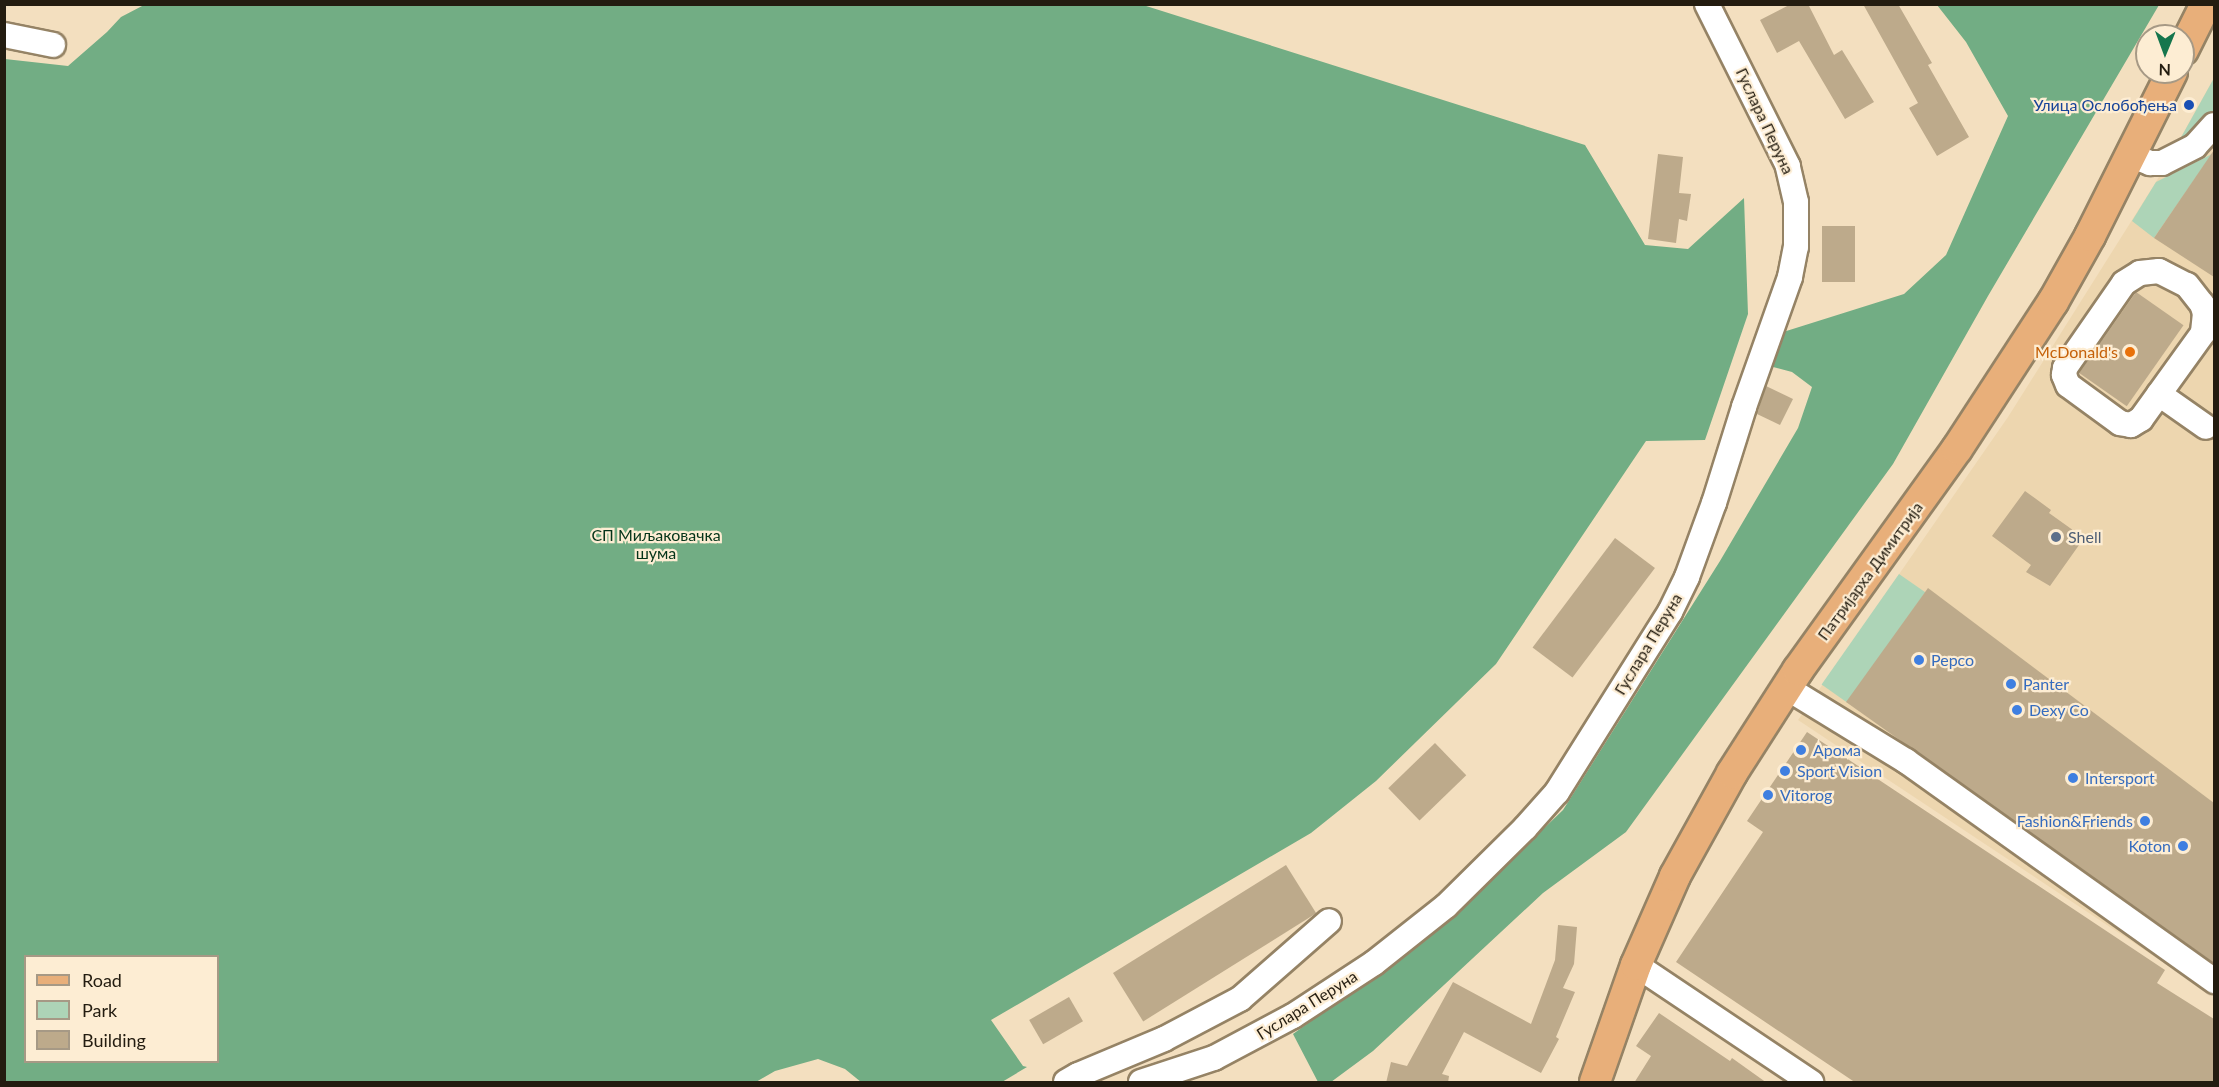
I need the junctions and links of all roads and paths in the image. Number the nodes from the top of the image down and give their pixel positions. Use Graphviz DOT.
graph roads {
  1 [pos="1707,4"];
  2 [pos="2206,4"];
  3 [pos="2195,26"];
  4 [pos="4,35"];
  5 [pos="52,45"];
  6 [pos="2166,84"];
  7 [pos="2214,125"];
  8 [pos="2130,155"];
  9 [pos="2209,337"];
  10 [pos="2159,394"];
  11 [pos="2206,427"];
  12 [pos="1787,688"];
  13 [pos="1329,921"];
  14 [pos="1636,965"];
  15 [pos="2214,981"];
  16 [pos="1066,1083"];
  17 [pos="1141,1083"];
  18 [pos="1595,1083"];
  19 [pos="1811,1083"];
  1 -- 17 [label="street, Гуслара Перуна"];
  2 -- 3 [label="main road"];
  4 -- 5 [label="street"];
  6 -- 8 [label="main road, Патријарха Димитрија"];
  7 -- 8 [label="street"];
  8 -- 12 [label="main road, Патријарха Димитрија"];
  9 -- 10 [label="street"];
  9 -- 10 [label="street"];
  10 -- 11 [label="street"];
  12 -- 14 [label="main road, Патријарха Димитрија"];
  12 -- 15 [label="street"];
  13 -- 16 [label="street"];
  14 -- 18 [label="main road, Патријарха Димитрија"];
  14 -- 19 [label="street"];
}
